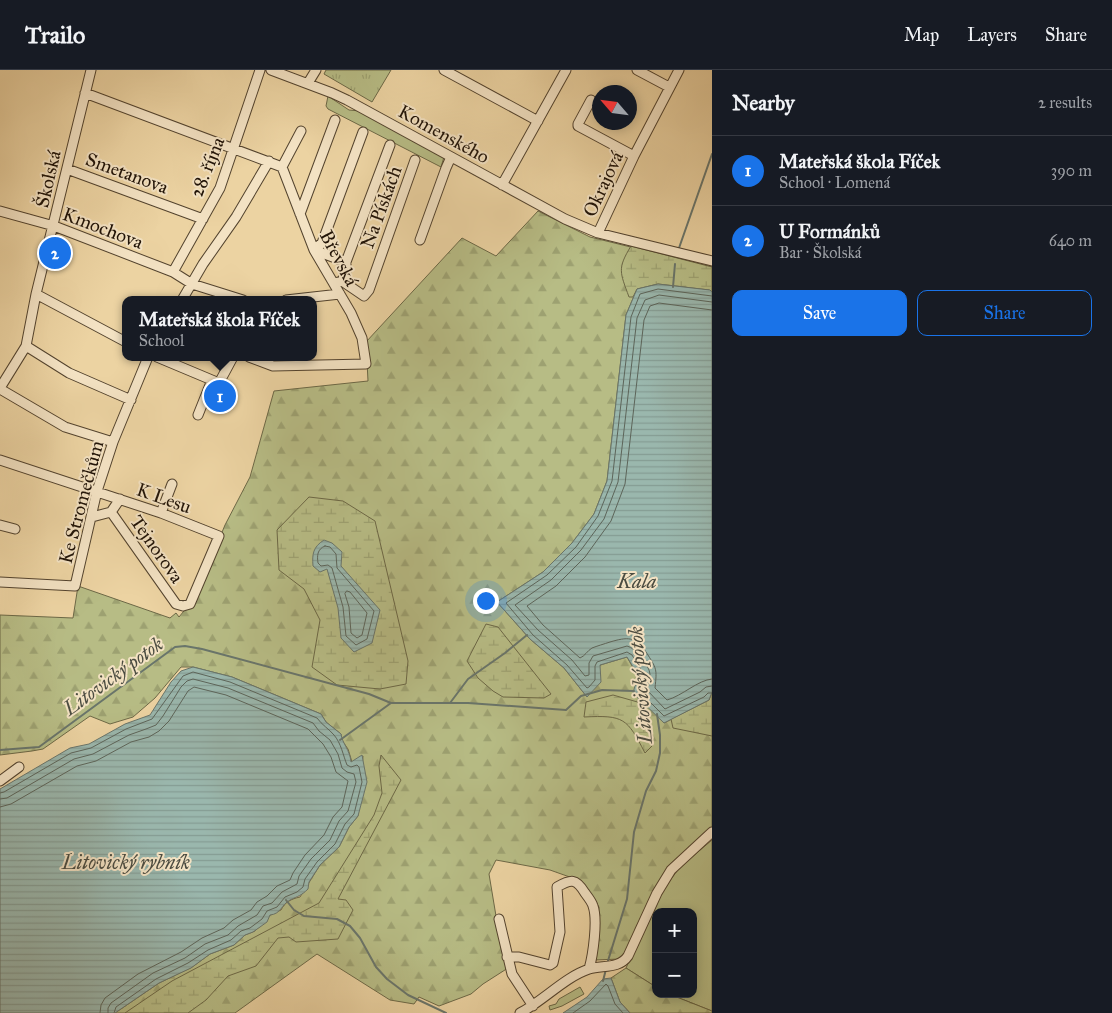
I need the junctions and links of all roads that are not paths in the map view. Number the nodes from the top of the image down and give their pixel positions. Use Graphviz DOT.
graph roads {
  1 [pos="91,70"];
  2 [pos="260,70"];
  3 [pos="271,70"];
  4 [pos="316,70"];
  5 [pos="444,70"];
  6 [pos="566,70"];
  7 [pos="637,70"];
  8 [pos="679,70"];
  9 [pos="308,84"];
  10 [pos="669,87"];
  11 [pos="85,93"];
  12 [pos="591,100"];
  13 [pos="335,120"];
  14 [pos="538,121"];
  15 [pos="301,131"];
  16 [pos="363,132"];
  17 [pos="390,145"];
  18 [pos="233,148"];
  19 [pos="634,156"];
  20 [pos="451,157"];
  21 [pos="415,160"];
  22 [pos="269,161"];
  23 [pos="282,167"];
  24 [pos="68,169"];
  25 [pos="502,185"];
  26 [pos="0,211"];
  27 [pos="300,214"];
  28 [pos="203,219"];
  29 [pos="54,226"];
  30 [pos="598,232"];
  31 [pos="420,240"];
  32 [pos="314,250"];
  33 [pos="712,261"];
  34 [pos="346,262"];
  35 [pos="174,272"];
  36 [pos="337,282"];
  37 [pos="192,284"];
  38 [pos="36,294"];
  39 [pos="340,294"];
  40 [pos="184,296"];
  41 [pos="230,296"];
  42 [pos="317,297"];
  43 [pos="122,340"];
  44 [pos="26,346"];
  45 [pos="146,361"];
  46 [pos="167,361"];
  47 [pos="231,361"];
  48 [pos="260,361"];
  49 [pos="212,380"];
  50 [pos="0,388"];
  51 [pos="130,400"];
  52 [pos="198,415"];
  53 [pos="113,442"];
  54 [pos="0,460"];
  55 [pos="172,484"];
  56 [pos="97,491"];
  57 [pos="120,499"];
  58 [pos="111,512"];
  59 [pos="161,513"];
  60 [pos="92,517"];
  61 [pos="0,525"];
  62 [pos="15,529"];
  63 [pos="219,536"];
  64 [pos="0,582"];
  65 [pos="19,767"];
  66 [pos="0,781"];
  67 [pos="709,835"];
  68 [pos="499,919"];
  69 [pos="507,956"];
  70 [pos="589,969"];
  71 [pos="533,1006"];
  72 [pos="520,1013"];
  1 -- 11 [label="street, Školská"];
  2 -- 18 [label="street, 28. října"];
  3 -- 9 [label="street, Komenského"];
  4 -- 9 [label="street"];
  5 -- 14 [label="street"];
  6 -- 14 [label="street"];
  7 -- 10 [label="street"];
  8 -- 10 [label="street, Okrajová"];
  9 -- 20 [label="street, Komenského"];
  10 -- 19 [label="street, Okrajová"];
  11 -- 18 [label="street"];
  11 -- 24 [label="street, Školská"];
  12 -- 19 [label="street"];
  13 -- 27 [label="street"];
  14 -- 25 [label="street"];
  15 -- 23 [label="street"];
  16 -- 32 [label="street"];
  17 -- 34 [label="street, Na Pískách"];
  18 -- 22 [label="street"];
  18 -- 28 [label="street, 28. října"];
  19 -- 30 [label="street, Okrajová"];
  20 -- 25 [label="street, Komenského"];
  20 -- 31 [label="street"];
  21 -- 36 [label="street, Na Pískách"];
  22 -- 23 [label="street"];
  22 -- 37 [label="street"];
  23 -- 27 [label="street, Břevská"];
  24 -- 28 [label="street, Smetanova"];
  24 -- 29 [label="street, Školská"];
  25 -- 30 [label="street, Komenského"];
  26 -- 29 [label="street, Kmochova"];
  27 -- 32 [label="street, Břevská"];
  28 -- 35 [label="street, 28. října"];
  29 -- 35 [label="street, Kmochova"];
  29 -- 38 [label="street, Školská"];
  30 -- 33 [label="street, Komenského"];
  32 -- 34 [label="street, Na Pískách"];
  32 -- 36 [label="street, Břevská"];
  34 -- 36 [label="street, Na Pískách"];
  35 -- 37 [label="street, Kmochova"];
  36 -- 39 [label="street, Břevská"];
  37 -- 40 [label="street"];
  37 -- 41 [label="street, Kmochova"];
  38 -- 43 [label="street"];
  38 -- 44 [label="street, Školská"];
  39 -- 42 [label="street"];
  39 -- 48 [label="street, Břevská"];
  44 -- 50 [label="street"];
  44 -- 51 [label="street"];
  45 -- 51 [label="street, Ke Stromečkům"];
  46 -- 49 [label="street"];
  47 -- 49 [label="street"];
  49 -- 52 [label="street"];
  50 -- 53 [label="street"];
  51 -- 53 [label="street, Ke Stromečkům"];
  53 -- 56 [label="street, Ke Stromečkům"];
  54 -- 56 [label="street, K Lesu"];
  55 -- 59 [label="street"];
  56 -- 57 [label="street, K Lesu"];
  56 -- 60 [label="street, Ke Stromečkům"];
  57 -- 58 [label="street, Tejnorova"];
  57 -- 59 [label="street, K Lesu"];
  58 -- 60 [label="street, Tejnorova"];
  58 -- 63 [label="street, Tejnorova"];
  59 -- 63 [label="street, K Lesu"];
  60 -- 64 [label="street, Ke Stromečkům"];
  61 -- 62 [label="street"];
  65 -- 66 [label="street"];
  67 -- 70 [label="street"];
  68 -- 69 [label="street"];
  69 -- 70 [label="street"];
  69 -- 71 [label="street"];
  70 -- 71 [label="street"];
  71 -- 72 [label="street"];
}
